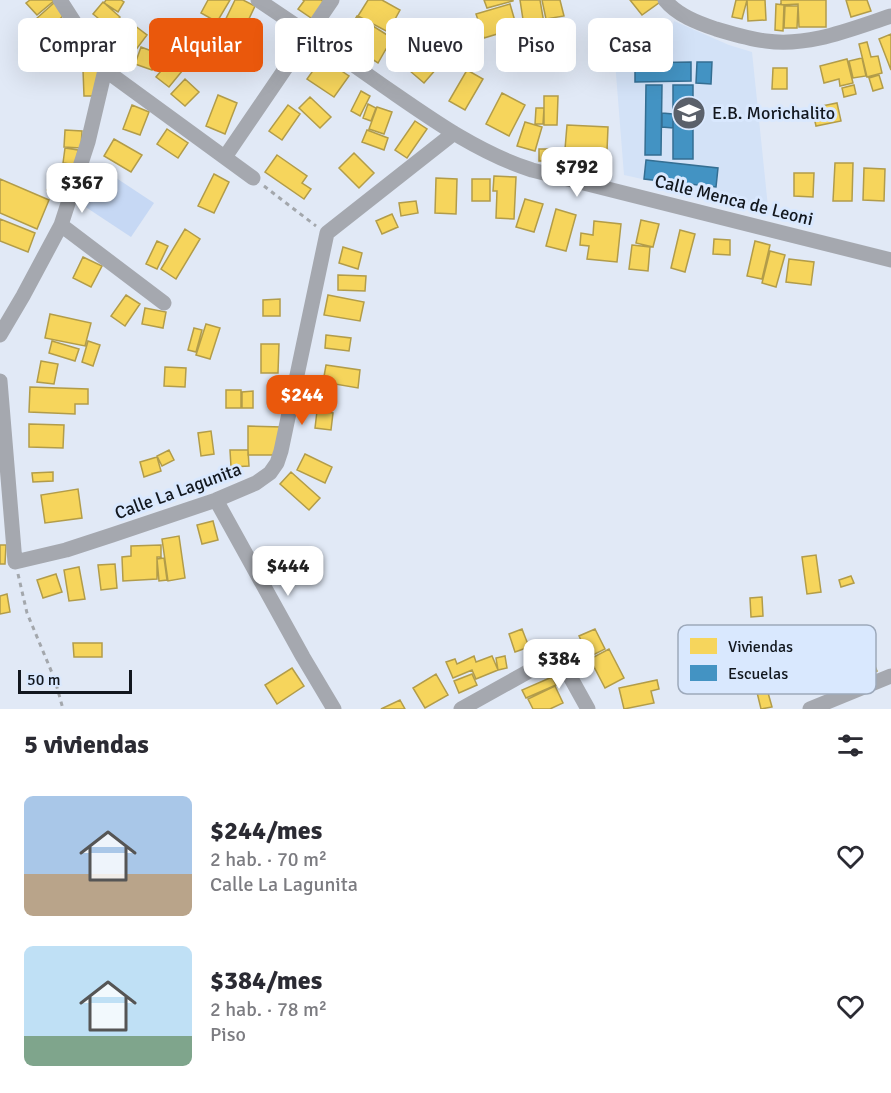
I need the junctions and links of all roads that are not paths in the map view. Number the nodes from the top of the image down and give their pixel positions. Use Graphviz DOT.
graph roads {
  1 [pos="60,0"];
  2 [pos="258,0"];
  3 [pos="332,0"];
  4 [pos="665,0"];
  5 [pos="891,16"];
  6 [pos="72,18"];
  7 [pos="285,18"];
  8 [pos="320,18"];
  9 [pos="105,72"];
  10 [pos="108,72"];
  11 [pos="283,72"];
  12 [pos="364,72"];
  13 [pos="454,134"];
  14 [pos="225,157"];
  15 [pos="253,178"];
  16 [pos="61,225"];
  17 [pos="891,260"];
  18 [pos="164,303"];
  19 [pos="0,335"];
  20 [pos="0,381"];
  21 [pos="4,471"];
  22 [pos="216,500"];
  23 [pos="891,676"];
  24 [pos="876,682"];
  25 [pos="847,694"];
  26 [pos="334,709"];
  27 [pos="461,709"];
  28 [pos="588,709"];
  29 [pos="810,709"];
  1 -- 6 [label="street"];
  2 -- 7 [label="street, Calle Menca de Leoni"];
  3 -- 8 [label="street"];
  4 -- 5 [label="street"];
  9 -- 16 [label="street"];
  10 -- 14 [label="street"];
  11 -- 14 [label="street"];
  12 -- 13 [label="street, Calle Menca de Leoni"];
  13 -- 17 [label="street, Calle Menca de Leoni"];
  13 -- 22 [label="street, Calle La Lagunita"];
  14 -- 15 [label="street"];
  16 -- 18 [label="street"];
  16 -- 19 [label="street"];
  20 -- 21 [label="street"];
  21 -- 22 [label="street, Calle La Lagunita"];
  22 -- 26 [label="street"];
  23 -- 24 [label="street"];
  25 -- 29 [label="street"];
  27 -- 28 [label="street"];
}
